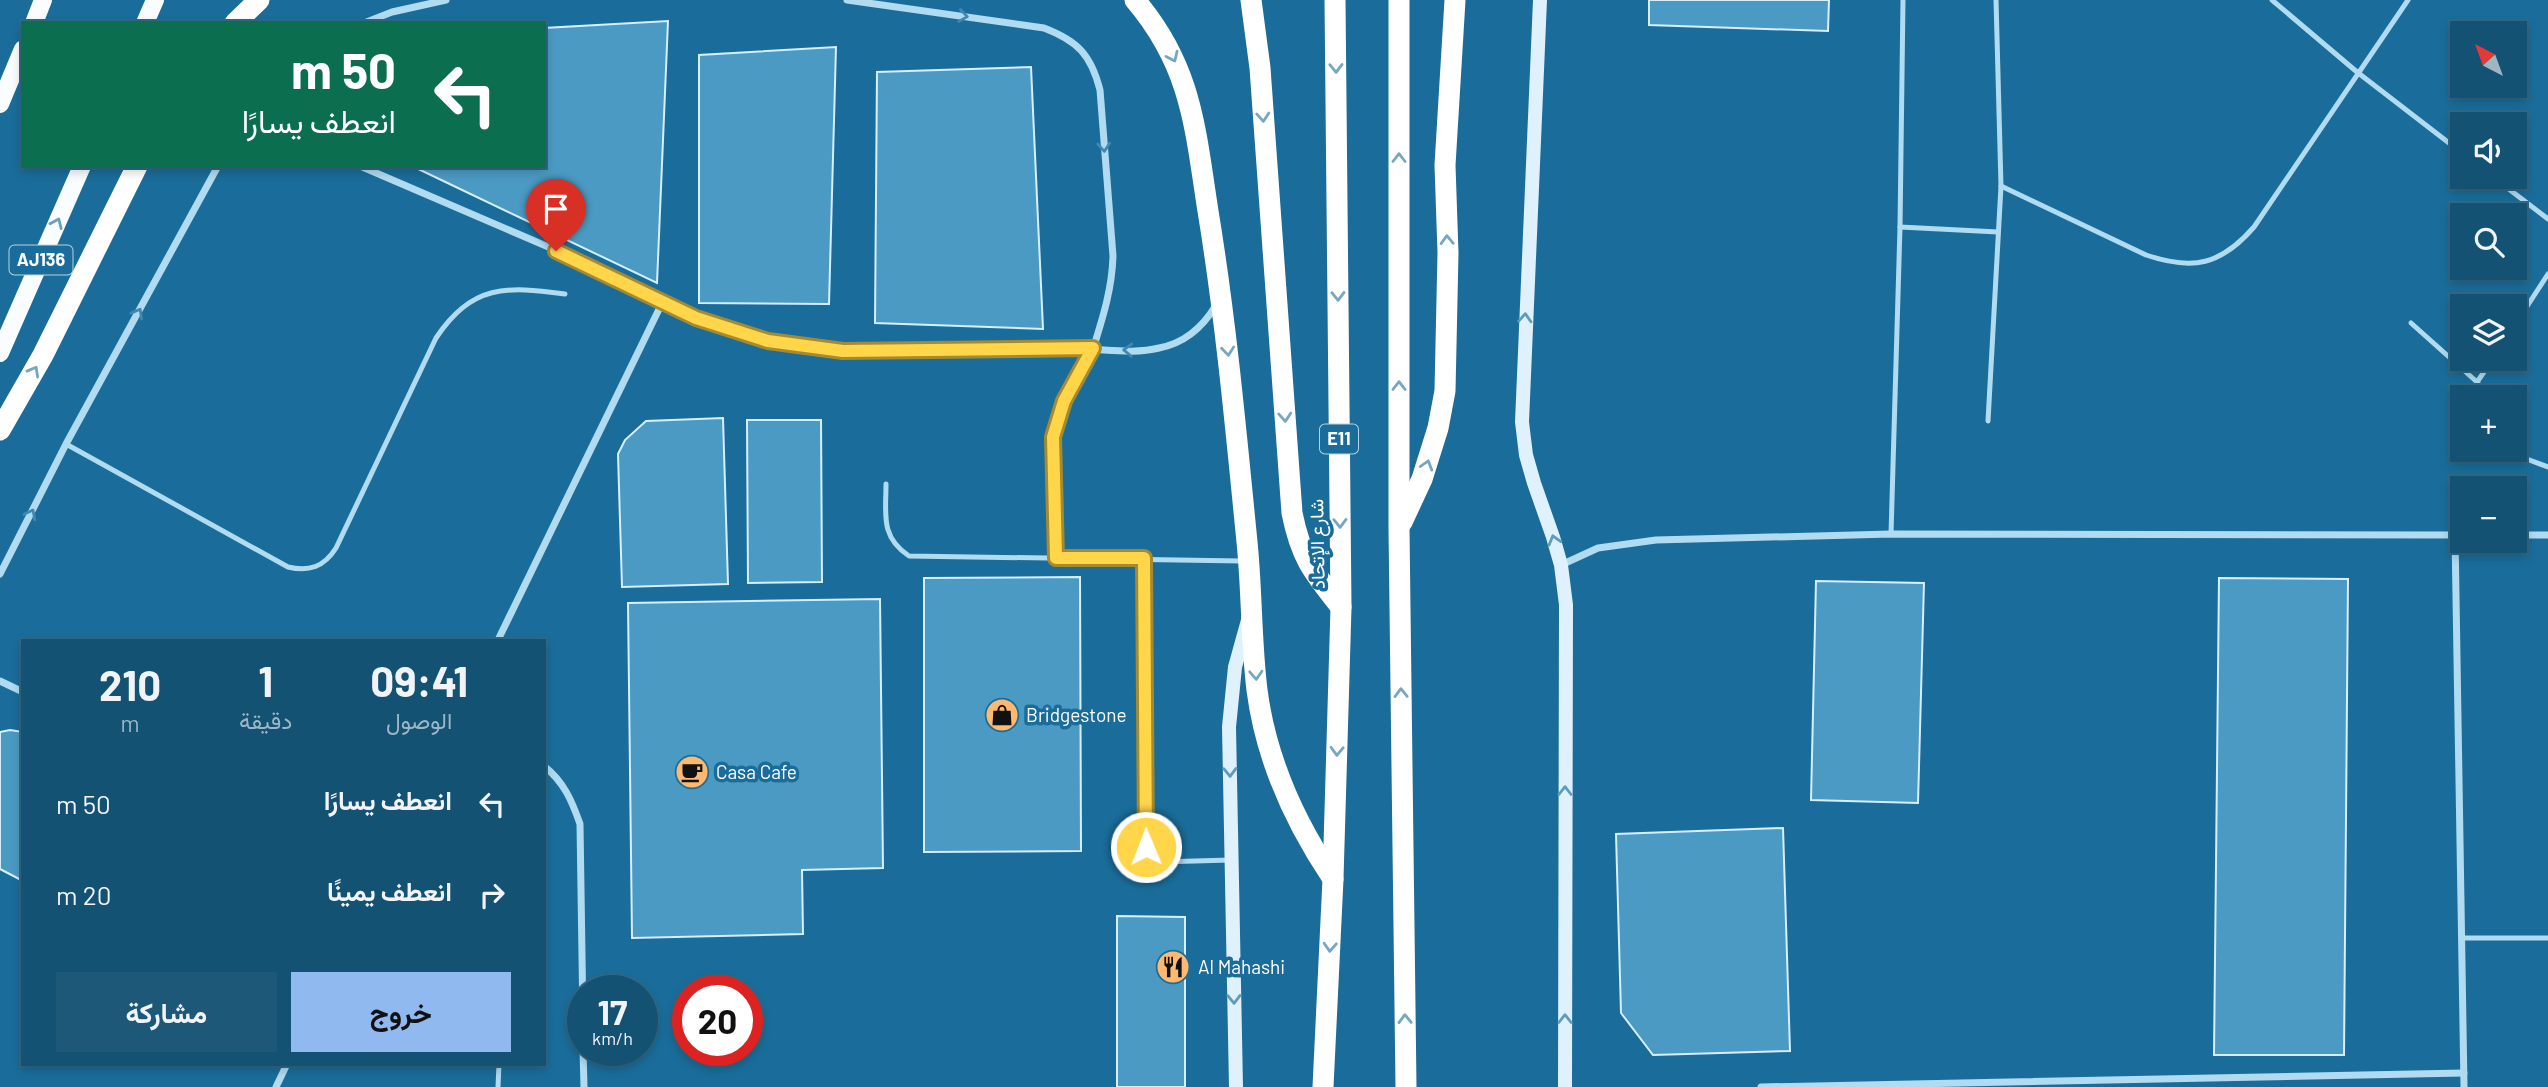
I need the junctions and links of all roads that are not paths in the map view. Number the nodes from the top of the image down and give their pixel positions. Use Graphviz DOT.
graph roads {
  1 [pos="44,0"];
  2 [pos="155,0"];
  3 [pos="259,0"];
  4 [pos="446,0"];
  5 [pos="847,0"];
  6 [pos="1135,0"];
  7 [pos="1251,0"];
  8 [pos="1335,0"];
  9 [pos="1399,0"];
  10 [pos="1455,0"];
  11 [pos="1540,0"];
  12 [pos="1903,0"];
  13 [pos="1996,0"];
  14 [pos="2273,0"];
  15 [pos="2408,0"];
  16 [pos="35,21"];
  17 [pos="146,21"];
  18 [pos="237,21"];
  19 [pos="369,21"];
  20 [pos="21,54"];
  21 [pos="2357,72"];
  22 [pos="0,104"];
  23 [pos="2450,144"];
  24 [pos="81,168"];
  25 [pos="136,168"];
  26 [pos="217,168"];
  27 [pos="365,168"];
  28 [pos="2001,186"];
  29 [pos="2509,189"];
  30 [pos="2548,219"];
  31 [pos="1900,227"];
  32 [pos="1998,232"];
  33 [pos="2548,274"];
  34 [pos="565,294"];
  35 [pos="1222,295"];
  36 [pos="663,302"];
  37 [pos="2527,306"];
  38 [pos="2412,323"];
  39 [pos="1093,348"];
  40 [pos="0,353"];
  41 [pos="2485,371"];
  42 [pos="2477,382"];
  43 [pos="2479,385"];
  44 [pos="1989,421"];
  45 [pos="0,430"];
  46 [pos="66,444"];
  47 [pos="2527,458"];
  48 [pos="2548,467"];
  49 [pos="886,484"];
  50 [pos="1399,527"];
  51 [pos="1891,534"];
  52 [pos="2450,535"];
  53 [pos="2527,535"];
  54 [pos="2548,535"];
  55 [pos="2458,553"];
  56 [pos="1056,558"];
  57 [pos="1144,558"];
  58 [pos="1249,561"];
  59 [pos="1561,565"];
  60 [pos="0,574"];
  61 [pos="1341,607"];
  62 [pos="1252,609"];
  63 [pos="498,639"];
  64 [pos="0,681"];
  65 [pos="21,691"];
  66 [pos="546,768"];
  67 [pos="1232,860"];
  68 [pos="1334,879"];
  69 [pos="2462,938"];
  70 [pos="2548,938"];
  71 [pos="582,975"];
  72 [pos="286,1066"];
  73 [pos="499,1066"];
  74 [pos="583,1066"];
  75 [pos="2464,1073"];
  76 [pos="276,1087"];
  77 [pos="498,1087"];
  78 [pos="584,1087"];
  79 [pos="1236,1087"];
  80 [pos="1323,1087"];
  81 [pos="1406,1087"];
  82 [pos="1564,1087"];
  83 [pos="1761,1087"];
  84 [pos="2464,1087"];
  1 -- 16 [label="main road"];
  2 -- 17 [label="main road"];
  3 -- 18 [label="highway"];
  4 -- 19 [label="street"];
  5 -- 39 [label="street, one-way"];
  6 -- 35 [label="highway, one-way"];
  7 -- 61 [label="highway, one-way"];
  8 -- 61 [label="highway, شارع الإتحاد / E11, one-way"];
  50 -- 9 [label="highway, one-way"];
  50 -- 10 [label="highway, one-way"];
  59 -- 11 [label="main road, one-way"];
  12 -- 31 [label="lane"];
  13 -- 28 [label="lane"];
  14 -- 21 [label="lane"];
  15 -- 21 [label="lane"];
  20 -- 22 [label="main road"];
  21 -- 23 [label="lane"];
  21 -- 28 [label="lane"];
  40 -- 24 [label="main road, AJ136, one-way"];
  45 -- 25 [label="highway, one-way"];
  46 -- 26 [label="street, one-way"];
  27 -- 36 [label="street"];
  28 -- 32 [label="lane"];
  29 -- 30 [label="lane"];
  31 -- 32 [label="lane"];
  31 -- 51 [label="lane"];
  32 -- 44 [label="lane"];
  33 -- 37 [label="lane"];
  34 -- 46 [label="lane"];
  35 -- 39 [label="street, one-way"];
  35 -- 58 [label="highway, one-way"];
  36 -- 39 [label="street"];
  36 -- 63 [label="street"];
  38 -- 42 [label="lane"];
  39 -- 56 [label="lane"];
  41 -- 42 [label="lane"];
  42 -- 43 [label="lane"];
  60 -- 46 [label="street, one-way"];
  47 -- 48 [label="lane"];
  49 -- 56 [label="lane"];
  81 -- 50 [label="highway, one-way"];
  51 -- 52 [label="street"];
  51 -- 59 [label="street"];
  53 -- 54 [label="street"];
  55 -- 69 [label="street"];
  56 -- 57 [label="lane"];
  57 -- 58 [label="lane"];
  57 -- 67 [label="lane"];
  58 -- 62 [label="highway"];
  82 -- 59 [label="main road, one-way"];
  61 -- 68 [label="highway, شارع الإتحاد / E11, one-way"];
  62 -- 67 [label="main road, one-way"];
  62 -- 68 [label="highway, one-way"];
  64 -- 65 [label="street"];
  66 -- 71 [label="street"];
  67 -- 79 [label="main road, one-way"];
  68 -- 80 [label="highway, شارع الإتحاد / E11, one-way"];
  69 -- 70 [label="lane"];
  69 -- 75 [label="street"];
  72 -- 76 [label="street"];
  73 -- 77 [label="lane"];
  74 -- 78 [label="street"];
  75 -- 83 [label="street"];
  75 -- 84 [label="street"];
}
